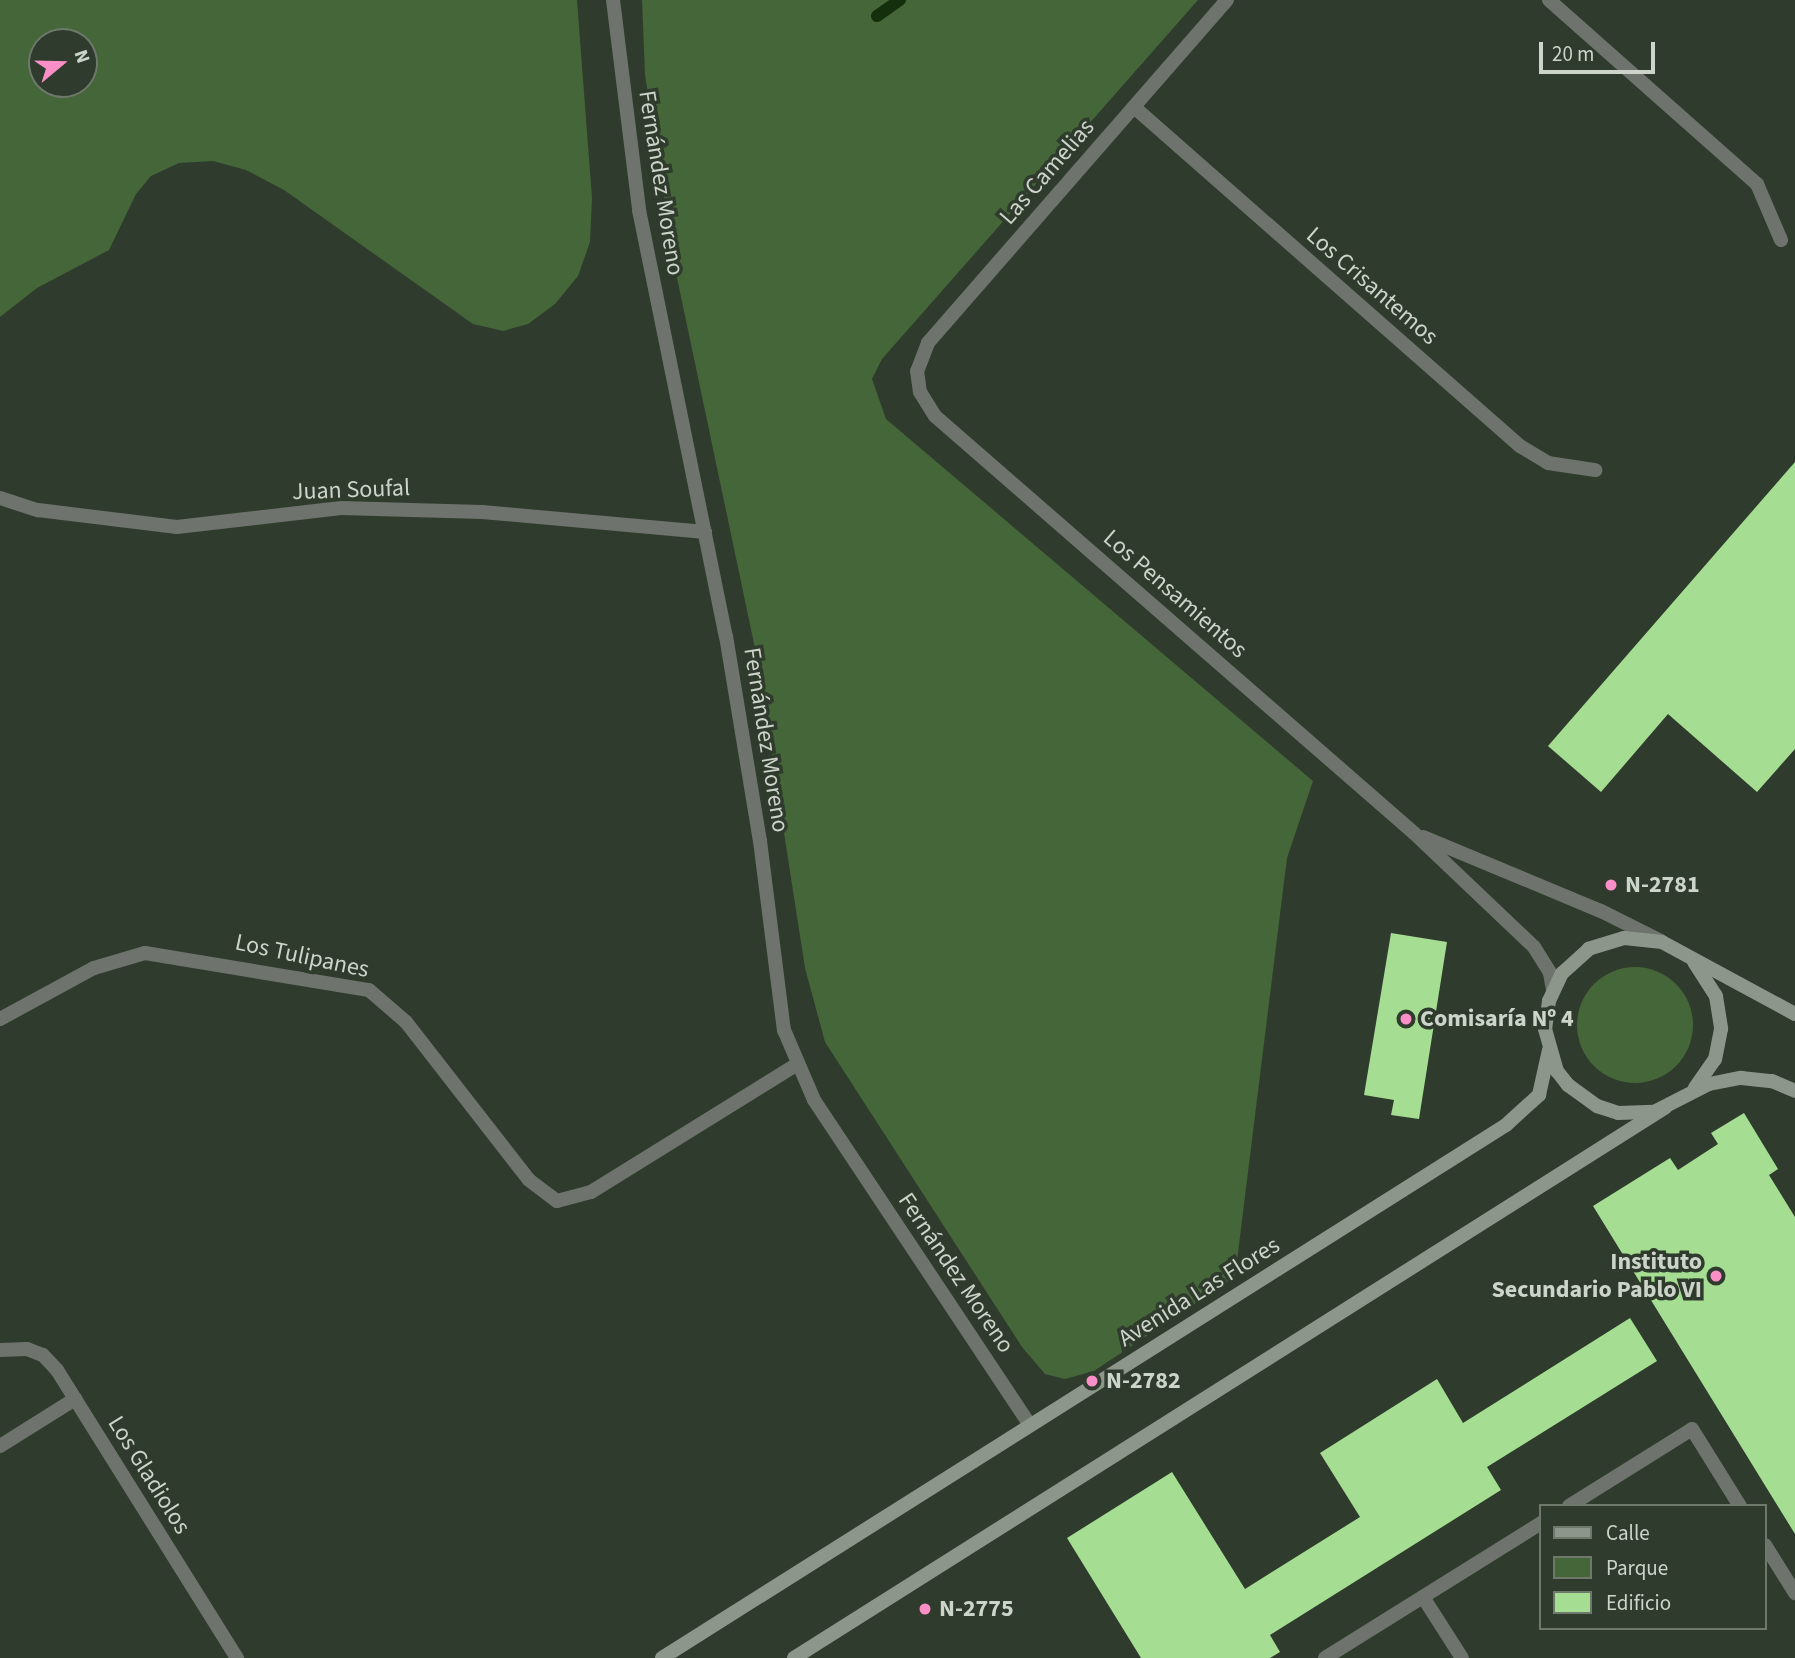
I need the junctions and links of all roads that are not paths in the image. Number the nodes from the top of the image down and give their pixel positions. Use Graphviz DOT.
graph roads {
  1 [pos="613,0"];
  2 [pos="1227,0"];
  3 [pos="1549,0"];
  4 [pos="1134,107"];
  5 [pos="1781,240"];
  6 [pos="917,382"];
  7 [pos="1595,470"];
  8 [pos="0,498"];
  9 [pos="705,532"];
  10 [pos="1414,833"];
  11 [pos="1662,942"];
  12 [pos="1685,954"];
  13 [pos="1553,990"];
  14 [pos="1795,1014"];
  15 [pos="0,1019"];
  16 [pos="1549,1050"];
  17 [pos="796,1065"];
  18 [pos="1795,1091"];
  19 [pos="1690,1094"];
  20 [pos="1666,1107"];
  21 [pos="0,1350"];
  22 [pos="75,1399"];
  23 [pos="1030,1426"];
  24 [pos="0,1446"];
  25 [pos="1572,1504"];
  26 [pos="1739,1504"];
  27 [pos="1540,1524"];
  28 [pos="1767,1548"];
  29 [pos="1795,1593"];
  30 [pos="1423,1597"];
  31 [pos="237,1658"];
  32 [pos="662,1658"];
  33 [pos="794,1658"];
  34 [pos="1325,1658"];
  35 [pos="1462,1658"];
  1 -- 9 [label="street, Fernández Moreno"];
  2 -- 4 [label="street, Las Camelias"];
  3 -- 5 [label="street"];
  4 -- 6 [label="street, Las Camelias"];
  4 -- 7 [label="street, Los Crisantemos"];
  6 -- 10 [label="street, Los Pensamientos"];
  8 -- 9 [label="street, Juan Soufal"];
  9 -- 17 [label="street, Fernández Moreno"];
  10 -- 11 [label="street, Los Pensamientos"];
  10 -- 13 [label="street, Los Pensamientos"];
  11 -- 12 [label="main road, Los Pensamientos"];
  11 -- 13 [label="main road, Los Pensamientos"];
  12 -- 14 [label="main road, Los Pensamientos"];
  12 -- 19 [label="main road, Los Pensamientos"];
  13 -- 16 [label="main road, Los Pensamientos"];
  15 -- 17 [label="street, Los Tulipanes"];
  16 -- 20 [label="main road, Los Pensamientos"];
  16 -- 23 [label="main road, Avenida Las Flores"];
  17 -- 23 [label="street, Fernández Moreno"];
  18 -- 19 [label="main road, Los Pensamientos"];
  19 -- 20 [label="main road, Los Pensamientos"];
  20 -- 33 [label="main road"];
  21 -- 22 [label="street, Los Gladiolos"];
  22 -- 24 [label="street"];
  22 -- 31 [label="street, Los Gladiolos"];
  23 -- 32 [label="main road, Avenida Las Flores"];
  25 -- 26 [label="street"];
  27 -- 30 [label="street"];
  28 -- 29 [label="street"];
  30 -- 34 [label="street"];
  30 -- 35 [label="street"];
}
